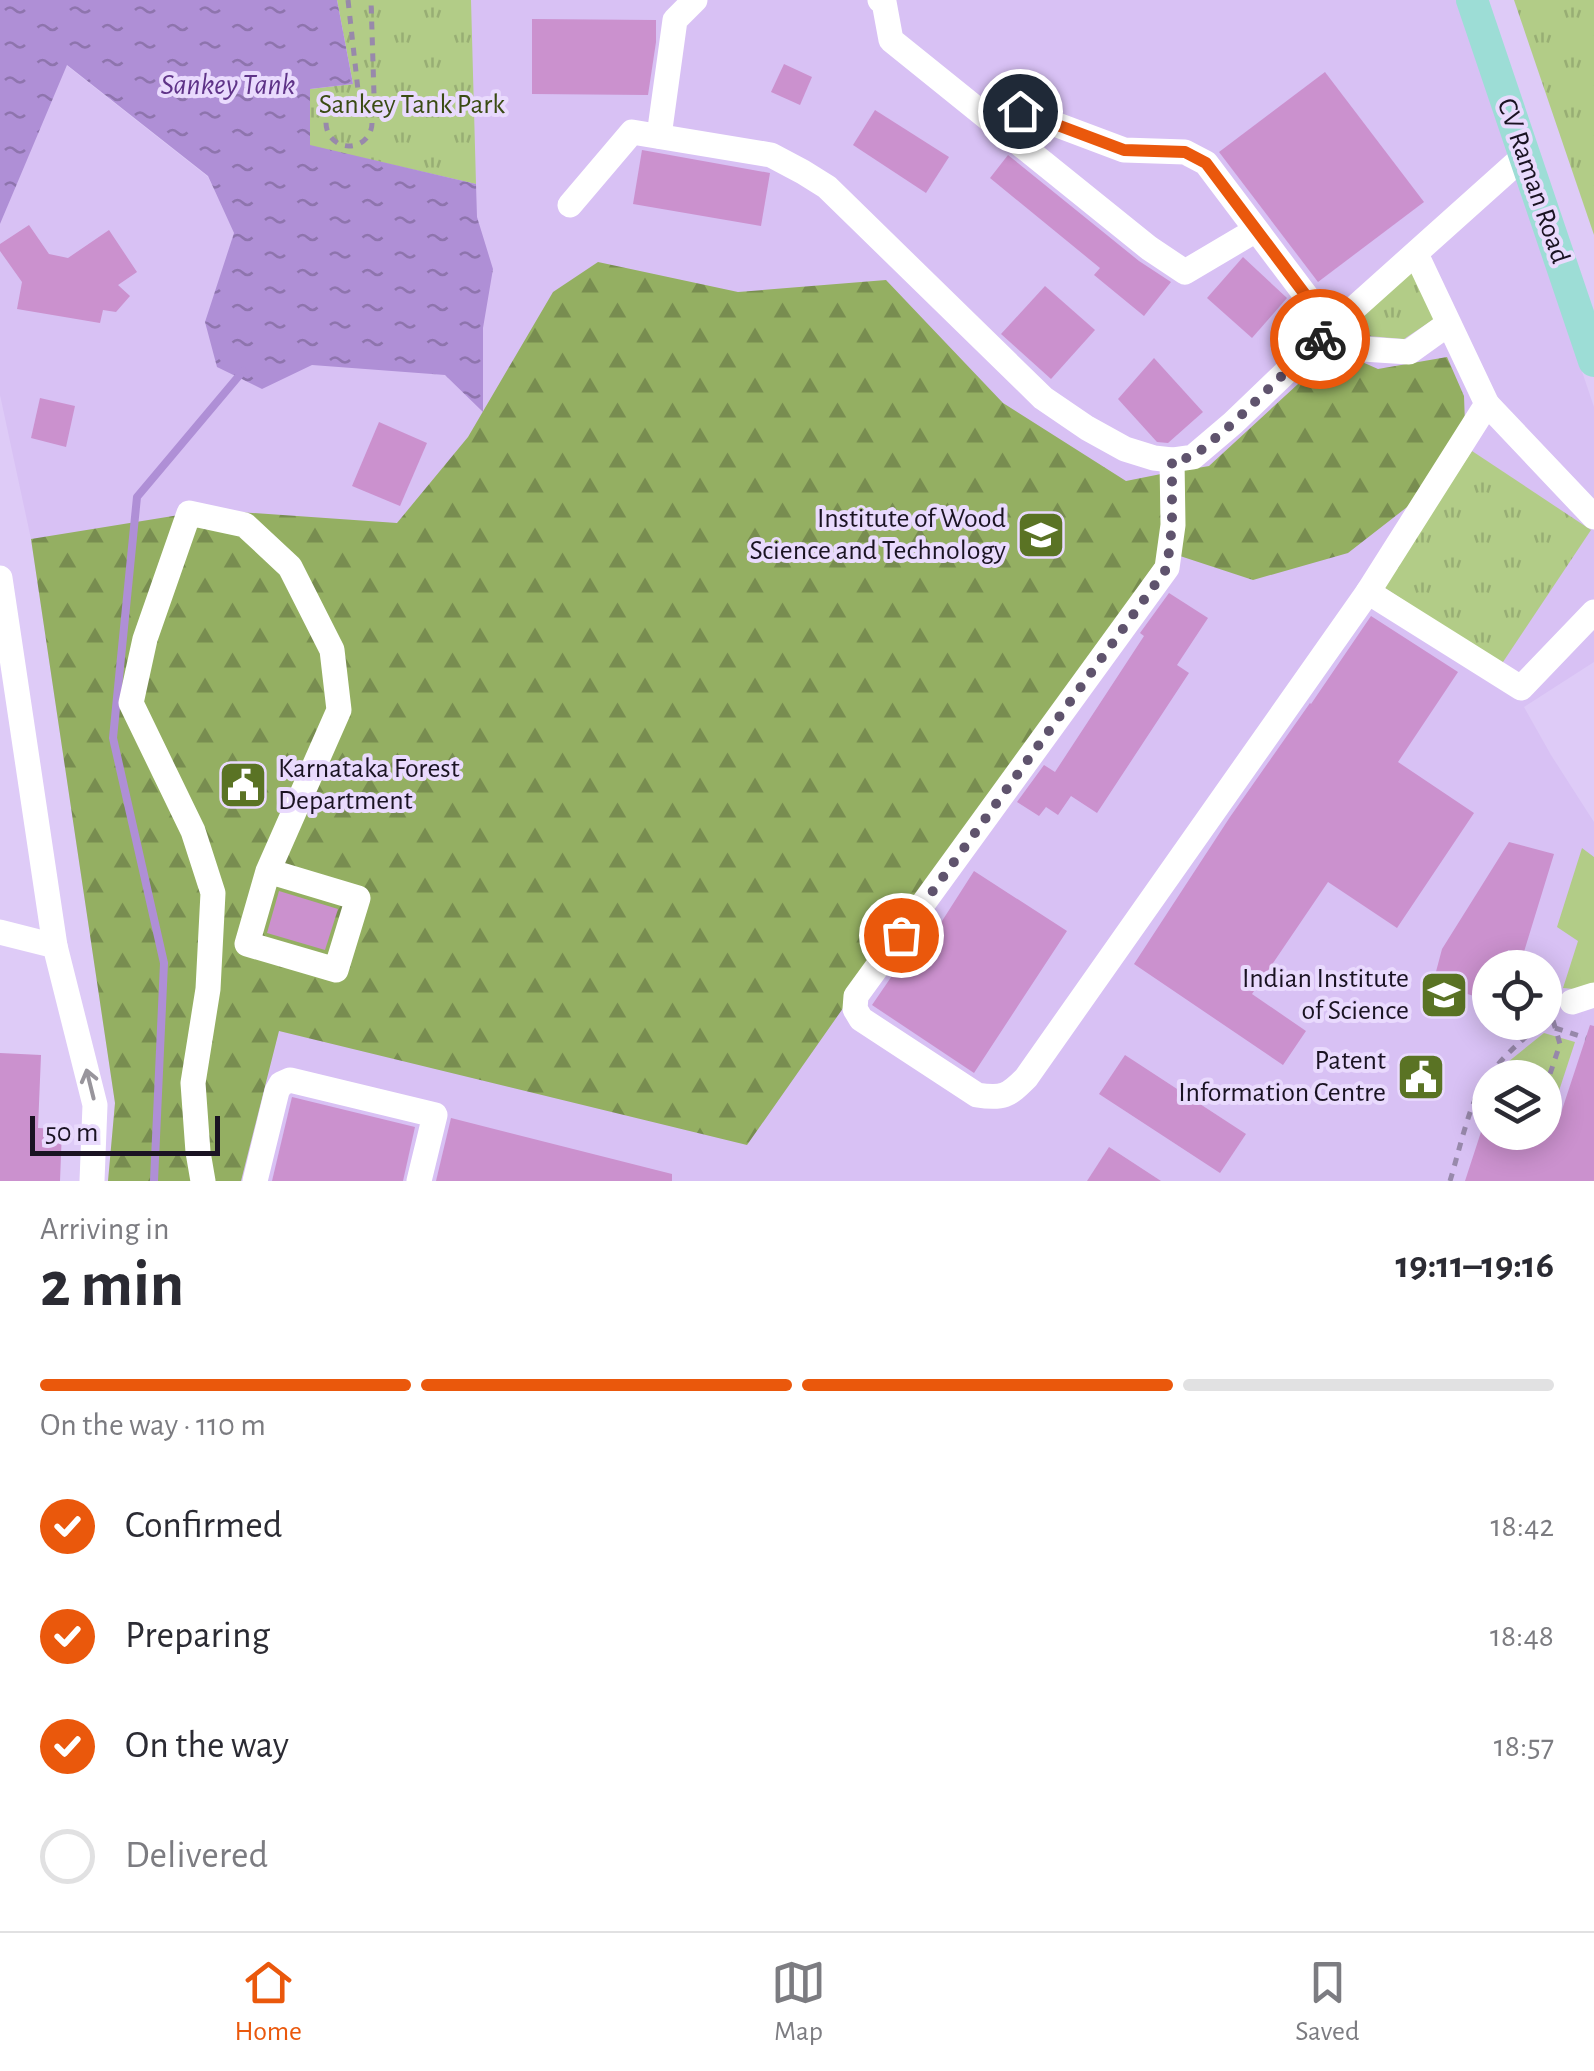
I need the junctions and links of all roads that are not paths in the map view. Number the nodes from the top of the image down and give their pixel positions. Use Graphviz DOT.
graph roads {
  1 [pos="694,0"];
  2 [pos="880,0"];
  3 [pos="1472,0"];
  4 [pos="1491,0"];
  5 [pos="1020,111"];
  6 [pos="659,136"];
  7 [pos="1524,156"];
  8 [pos="570,205"];
  9 [pos="1256,230"];
  10 [pos="1416,254"];
  11 [pos="1594,308"];
  12 [pos="1448,324"];
  13 [pos="1336,325"];
  14 [pos="1594,361"];
  15 [pos="1486,404"];
  16 [pos="1172,460"];
  17 [pos="1594,517"];
  18 [pos="0,578"];
  19 [pos="1368,592"];
  20 [pos="1594,612"];
  21 [pos="268,872"];
  22 [pos="0,932"];
  23 [pos="55,946"];
  24 [pos="92,1181"];
  25 [pos="204,1181"];
  26 [pos="255,1181"];
  27 [pos="419,1181"];
  1 -- 6 [label="street"];
  2 -- 9 [label="street"];
  3 -- 7 [label="main road, CV Raman Road"];
  4 -- 11 [label="main road, CV Raman Road"];
  5 -- 9 [label="street"];
  6 -- 8 [label="street"];
  6 -- 16 [label="street"];
  7 -- 10 [label="street"];
  7 -- 14 [label="main road, CV Raman Road"];
  9 -- 13 [label="street"];
  10 -- 12 [label="street"];
  10 -- 13 [label="street"];
  12 -- 13 [label="street"];
  12 -- 15 [label="street"];
  13 -- 16 [label="street"];
  15 -- 17 [label="street"];
  15 -- 19 [label="street"];
  16 -- 19 [label="street"];
  18 -- 23 [label="street"];
  19 -- 20 [label="street"];
  21 -- 21 [label="street"];
  21 -- 25 [label="street"];
  22 -- 23 [label="street"];
  24 -- 23 [label="street, one-way"];
  26 -- 27 [label="street"];
}
